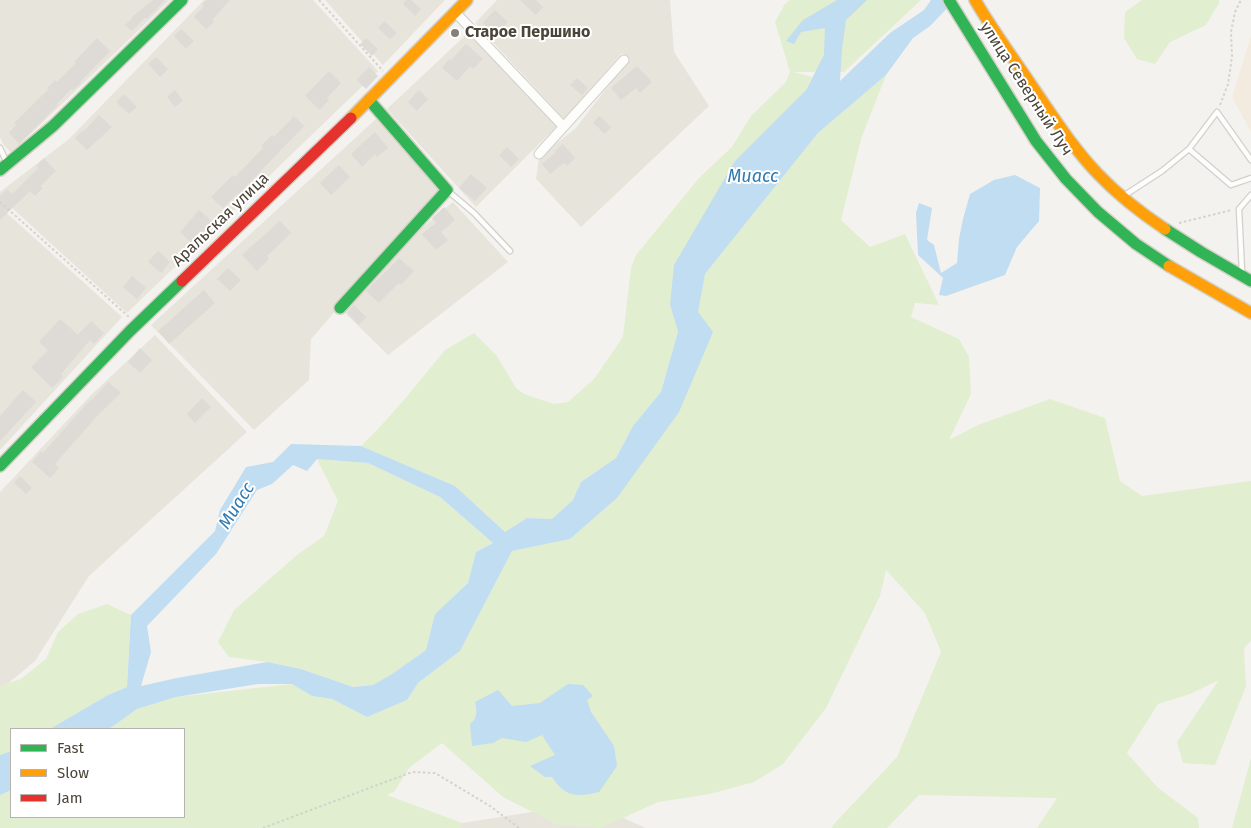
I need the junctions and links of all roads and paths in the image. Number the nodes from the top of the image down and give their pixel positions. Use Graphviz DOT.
graph roads {
  1 [pos="182,0"];
  2 [pos="319,0"];
  3 [pos="467,0"];
  4 [pos="949,0"];
  5 [pos="975,0"];
  6 [pos="1241,0"];
  7 [pos="455,12"];
  8 [pos="624,60"];
  9 [pos="389,79"];
  10 [pos="369,100"];
  11 [pos="1217,112"];
  12 [pos="563,126"];
  13 [pos="0,148"];
  14 [pos="1189,149"];
  15 [pos="539,154"];
  16 [pos="1251,160"];
  17 [pos="4,167"];
  18 [pos="1251,178"];
  19 [pos="447,190"];
  20 [pos="1251,195"];
  21 [pos="1122,197"];
  22 [pos="0,202"];
  23 [pos="1239,209"];
  24 [pos="1178,223"];
  25 [pos="510,251"];
  26 [pos="1247,278"];
  27 [pos="340,308"];
  28 [pos="1251,313"];
  29 [pos="137,324"];
  30 [pos="0,466"];
  31 [pos="263,828"];
  32 [pos="519,828"];
  1 -- 17 [label="street"];
  2 -- 9 [label="path"];
  3 -- 7 [label="street, Аральская улица"];
  4 -- 28 [label="street, улица Северный Луч"];
  5 -- 21 [label="street, улица Северный Луч"];
  6 -- 11 [label="path"];
  7 -- 9 [label="street, Аральская улица"];
  7 -- 12 [label="street"];
  8 -- 12 [label="street"];
  9 -- 10 [label="street, Аральская улица"];
  10 -- 19 [label="street"];
  10 -- 29 [label="street, Аральская улица"];
  11 -- 14 [label="lane"];
  11 -- 16 [label="lane"];
  12 -- 15 [label="street"];
  13 -- 17 [label="lane"];
  14 -- 18 [label="lane"];
  14 -- 21 [label="lane"];
  19 -- 25 [label="lane"];
  19 -- 27 [label="street"];
  20 -- 23 [label="lane"];
  21 -- 26 [label="street, улица Северный Луч"];
  22 -- 29 [label="path"];
  23 -- 24 [label="path"];
  23 -- 26 [label="lane"];
  29 -- 30 [label="street, Аральская улица"];
  31 -- 32 [label="path"];
}
